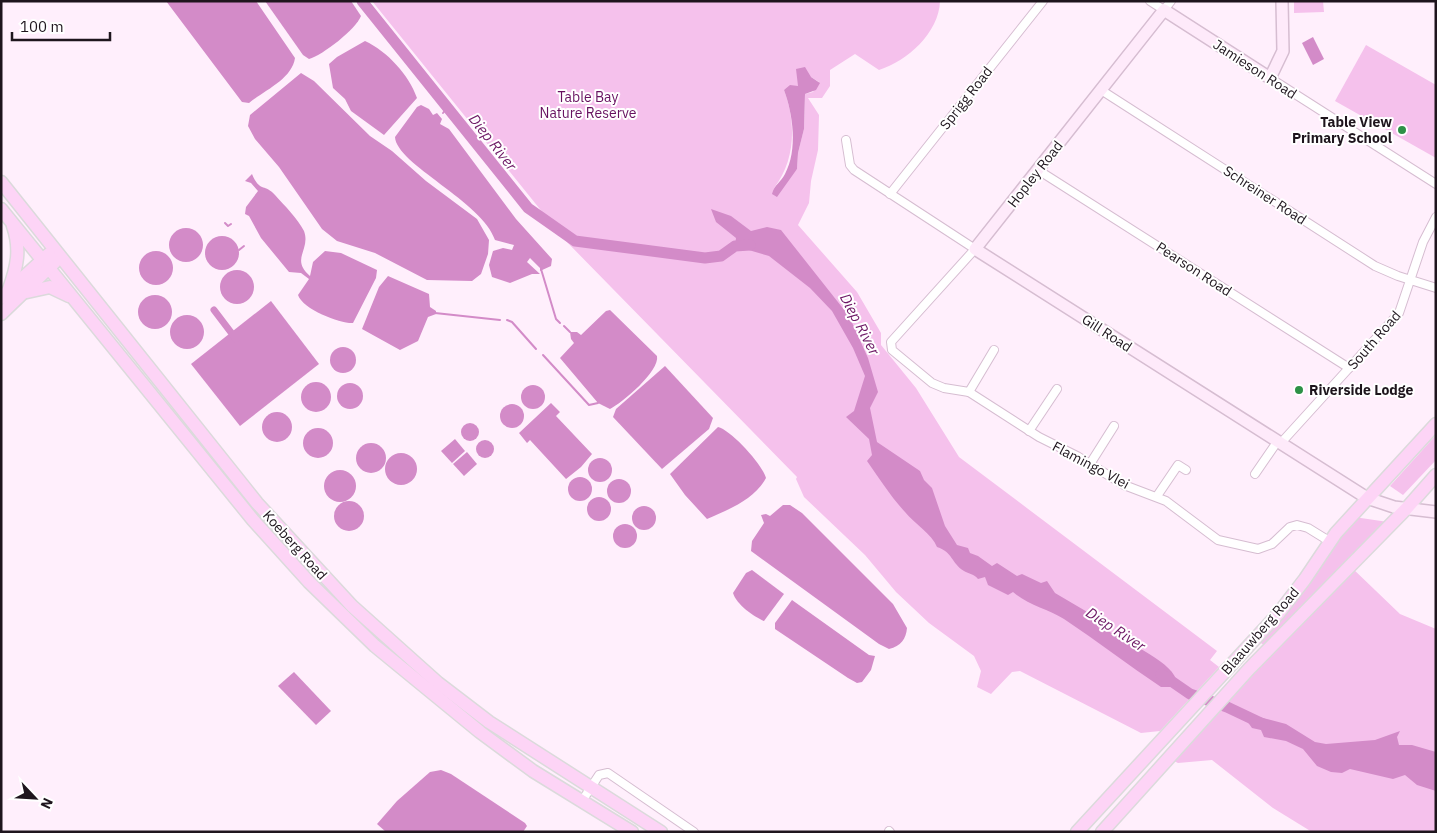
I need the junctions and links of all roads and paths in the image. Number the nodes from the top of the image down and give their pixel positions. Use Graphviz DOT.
graph roads {
  1 [pos="1042,1"];
  2 [pos="1150,1"];
  3 [pos="1282,1"];
  4 [pos="1167,6"];
  5 [pos="1270,78"];
  6 [pos="1101,90"];
  7 [pos="846,140"];
  8 [pos="1038,170"];
  9 [pos="1,182"];
  10 [pos="1436,184"];
  11 [pos="890,194"];
  12 [pos="1,209"];
  13 [pos="1436,217"];
  14 [pos="12,222"];
  15 [pos="975,250"];
  16 [pos="58,253"];
  17 [pos="47,263"];
  18 [pos="1412,281"];
  19 [pos="1436,288"];
  20 [pos="22,293"];
  21 [pos="4,295"];
  22 [pos="78,304"];
  23 [pos="1,314"];
  24 [pos="892,341"];
  25 [pos="994,350"];
  26 [pos="1350,368"];
  27 [pos="1057,389"];
  28 [pos="969,392"];
  29 [pos="1436,424"];
  30 [pos="1114,426"];
  31 [pos="1029,431"];
  32 [pos="1278,443"];
  33 [pos="1090,464"];
  34 [pos="1186,470"];
  35 [pos="1256,474"];
  36 [pos="1436,475"];
  37 [pos="1157,496"];
  38 [pos="1367,498"];
  39 [pos="1406,509"];
  40 [pos="1436,512"];
  41 [pos="1330,541"];
  42 [pos="591,786"];
  43 [pos="582,802"];
  44 [pos="632,832"];
  45 [pos="661,832"];
  46 [pos="694,832"];
  47 [pos="1077,832"];
  48 [pos="1102,832"];
  1 -- 11 [label="street, Sprigg Road"];
  2 -- 4 [label="street, Jamieson Road"];
  3 -- 5 [label="street"];
  4 -- 5 [label="street, Jamieson Road"];
  4 -- 6 [label="street, Hopley Road"];
  5 -- 10 [label="street, Jamieson Road"];
  6 -- 8 [label="street, Hopley Road"];
  6 -- 18 [label="street, Schreiner Road"];
  7 -- 11 [label="street, Gill Road"];
  8 -- 15 [label="street, Hopley Road"];
  8 -- 26 [label="street, Pearson Road"];
  9 -- 16 [label="main road, Koeberg Road"];
  11 -- 15 [label="street, Gill Road"];
  12 -- 14 [label="main road, Koeberg Road"];
  13 -- 18 [label="street, South Road"];
  14 -- 17 [label="main road, Koeberg Road"];
  14 -- 21 [label="main road"];
  15 -- 24 [label="street, Hopley Road"];
  15 -- 32 [label="street, Gill Road"];
  16 -- 17 [label="main road"];
  16 -- 42 [label="main road, Koeberg Road"];
  17 -- 20 [label="main road"];
  17 -- 21 [label="main road"];
  17 -- 22 [label="main road, Koeberg Road"];
  18 -- 19 [label="street, Schreiner Road"];
  18 -- 26 [label="street, South Road"];
  20 -- 22 [label="main road"];
  20 -- 23 [label="main road"];
  22 -- 43 [label="main road, Koeberg Road"];
  24 -- 28 [label="street, Flamingo Vlei"];
  25 -- 28 [label="street"];
  26 -- 32 [label="street, South Road"];
  27 -- 31 [label="street"];
  28 -- 31 [label="street, Flamingo Vlei"];
  29 -- 38 [label="main road, Blaauwberg Road"];
  30 -- 33 [label="street"];
  31 -- 33 [label="street, Flamingo Vlei"];
  32 -- 35 [label="street, South Road"];
  32 -- 38 [label="street, Gill Road"];
  33 -- 37 [label="street, Flamingo Vlei"];
  34 -- 37 [label="street"];
  36 -- 39 [label="main road, Blaauwberg Road"];
  37 -- 41 [label="street, Flamingo Vlei"];
  38 -- 39 [label="street, Gill Road"];
  38 -- 41 [label="main road, Blaauwberg Road"];
  39 -- 40 [label="street, Gill Road"];
  39 -- 48 [label="main road, Blaauwberg Road"];
  41 -- 47 [label="main road, Blaauwberg Road"];
  42 -- 43 [label="street"];
  42 -- 45 [label="main road, Koeberg Road"];
  42 -- 46 [label="street"];
  43 -- 44 [label="main road, Koeberg Road"];
}
